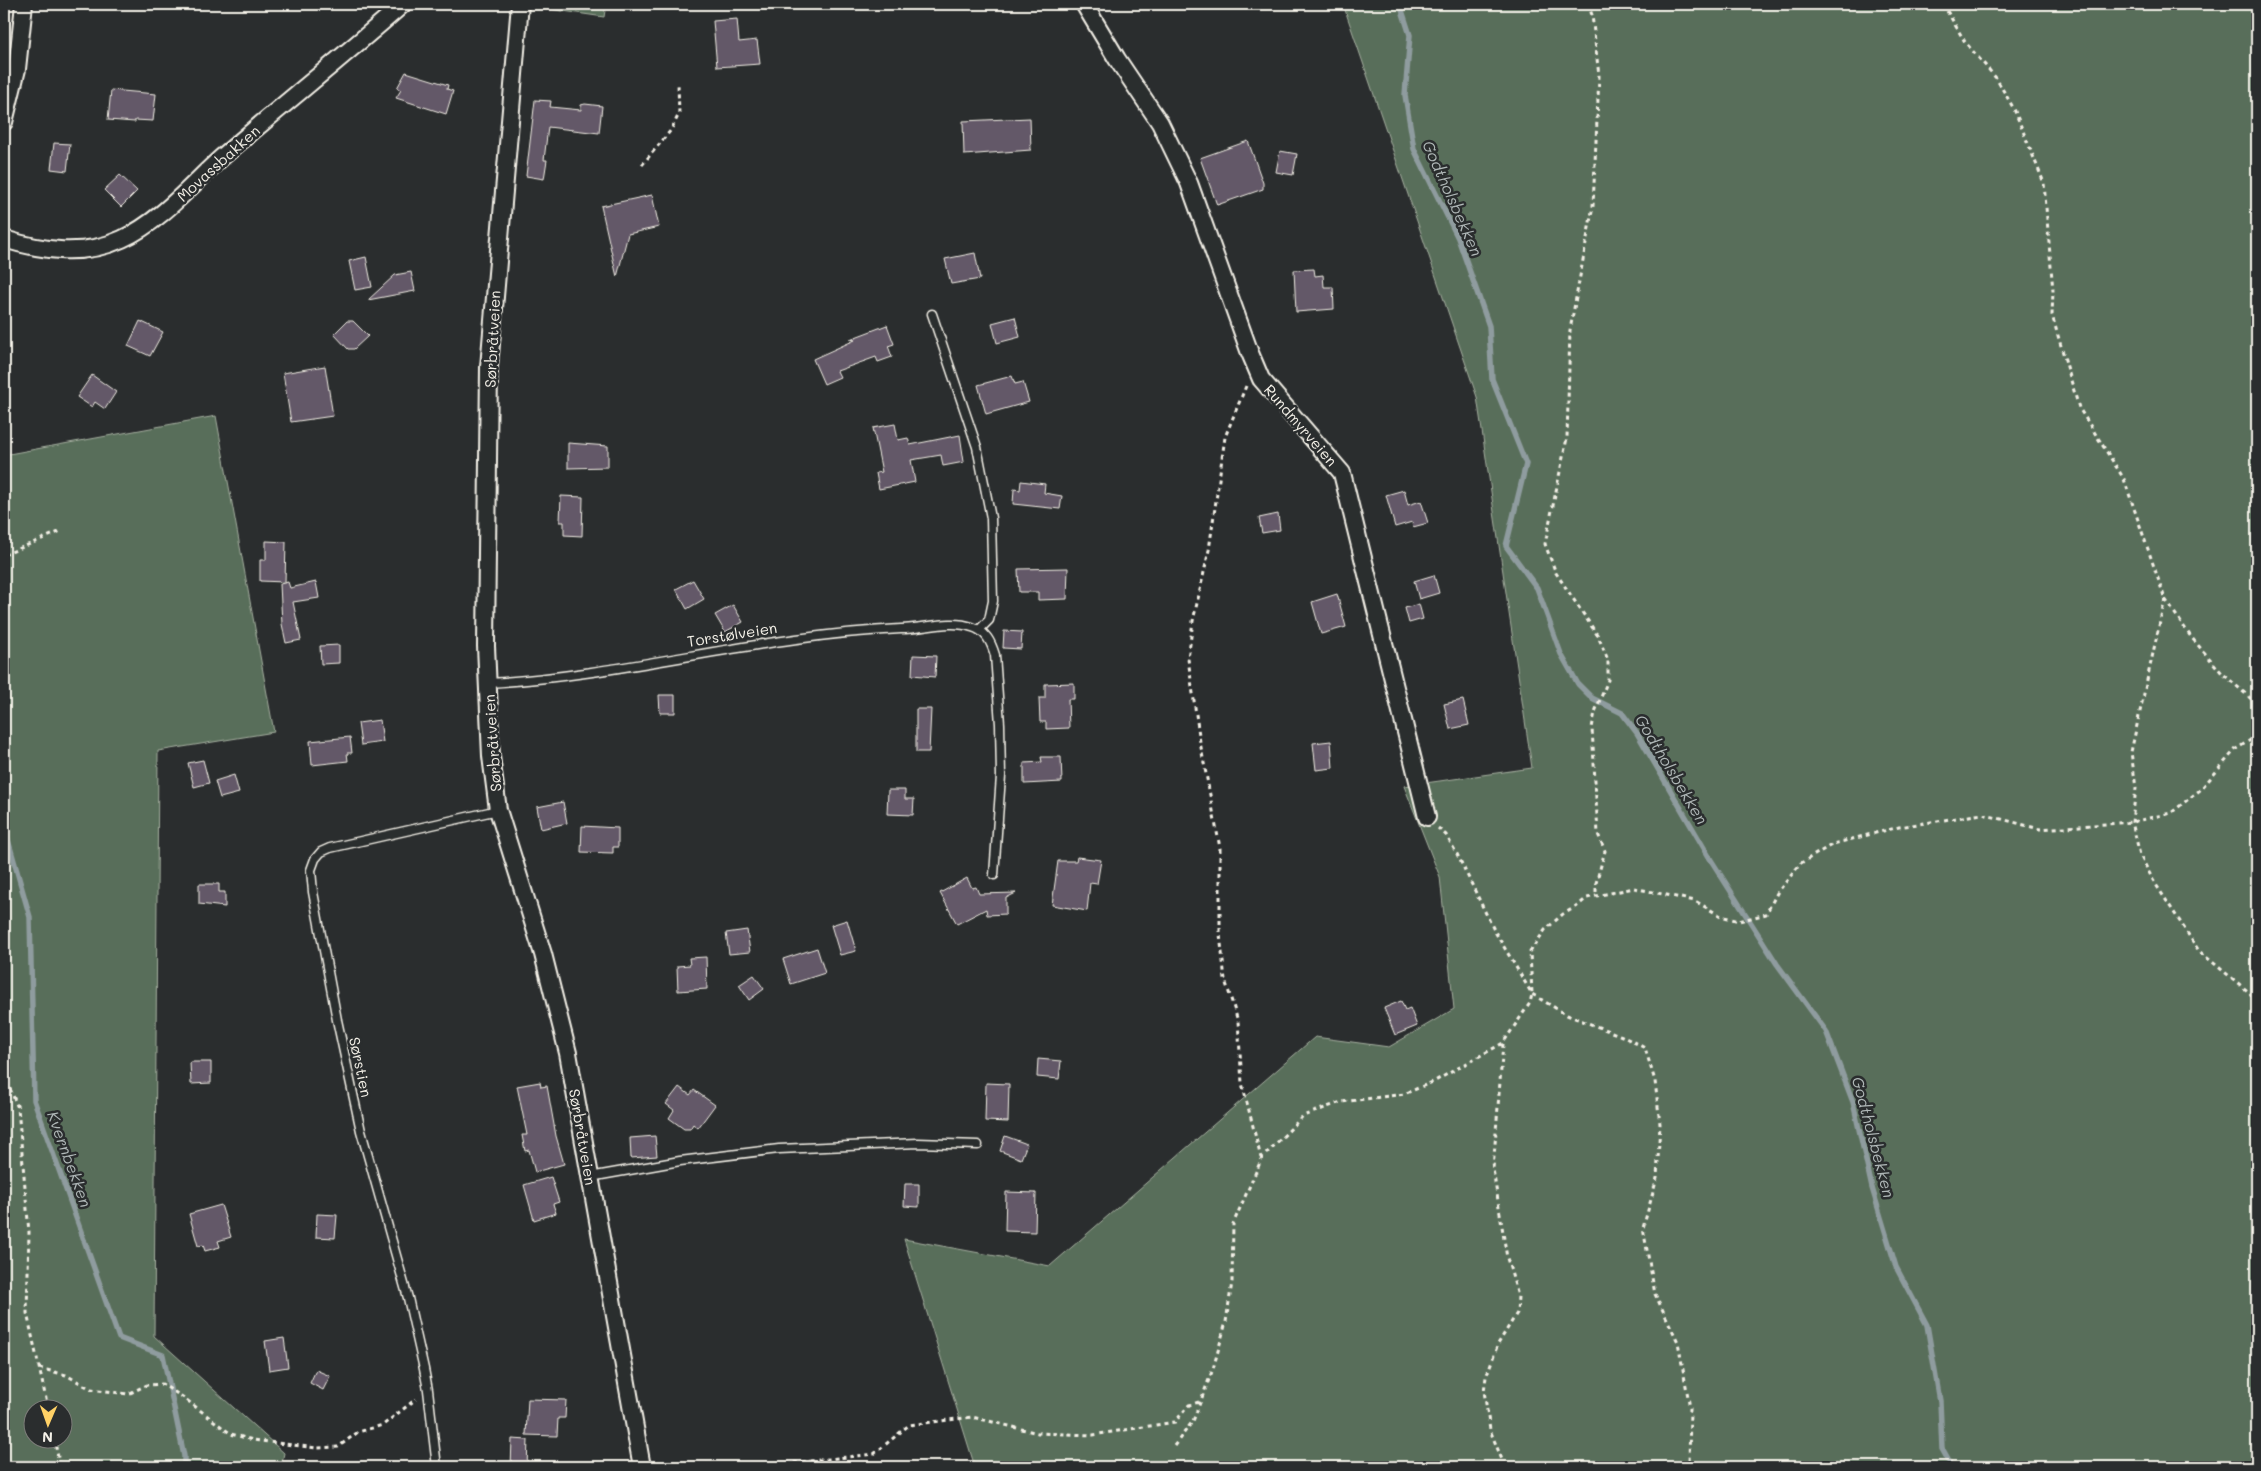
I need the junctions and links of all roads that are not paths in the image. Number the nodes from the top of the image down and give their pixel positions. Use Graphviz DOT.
graph roads {
  1 [pos="24,4"];
  2 [pos="403,4"];
  3 [pos="520,4"];
  4 [pos="1084,4"];
  5 [pos="4,122"];
  6 [pos="4,239"];
  7 [pos="932,314"];
  8 [pos="980,629"];
  9 [pos="488,683"];
  10 [pos="498,810"];
  11 [pos="1427,817"];
  12 [pos="994,875"];
  13 [pos="978,1146"];
  14 [pos="590,1176"];
  15 [pos="641,1465"];
  16 [pos="437,1467"];
  1 -- 5 [label="street"];
  2 -- 6 [label="street, Movassbakken"];
  3 -- 9 [label="street, Sørbråtveien"];
  4 -- 11 [label="street, Rundmyrveien"];
  7 -- 8 [label="lane"];
  8 -- 9 [label="lane, Torstølveien"];
  8 -- 12 [label="lane"];
  9 -- 10 [label="street, Sørbråtveien"];
  10 -- 14 [label="street, Sørbråtveien"];
  10 -- 16 [label="lane, Sørstien"];
  13 -- 14 [label="lane"];
  14 -- 15 [label="street, Sørbråtveien"];
}
